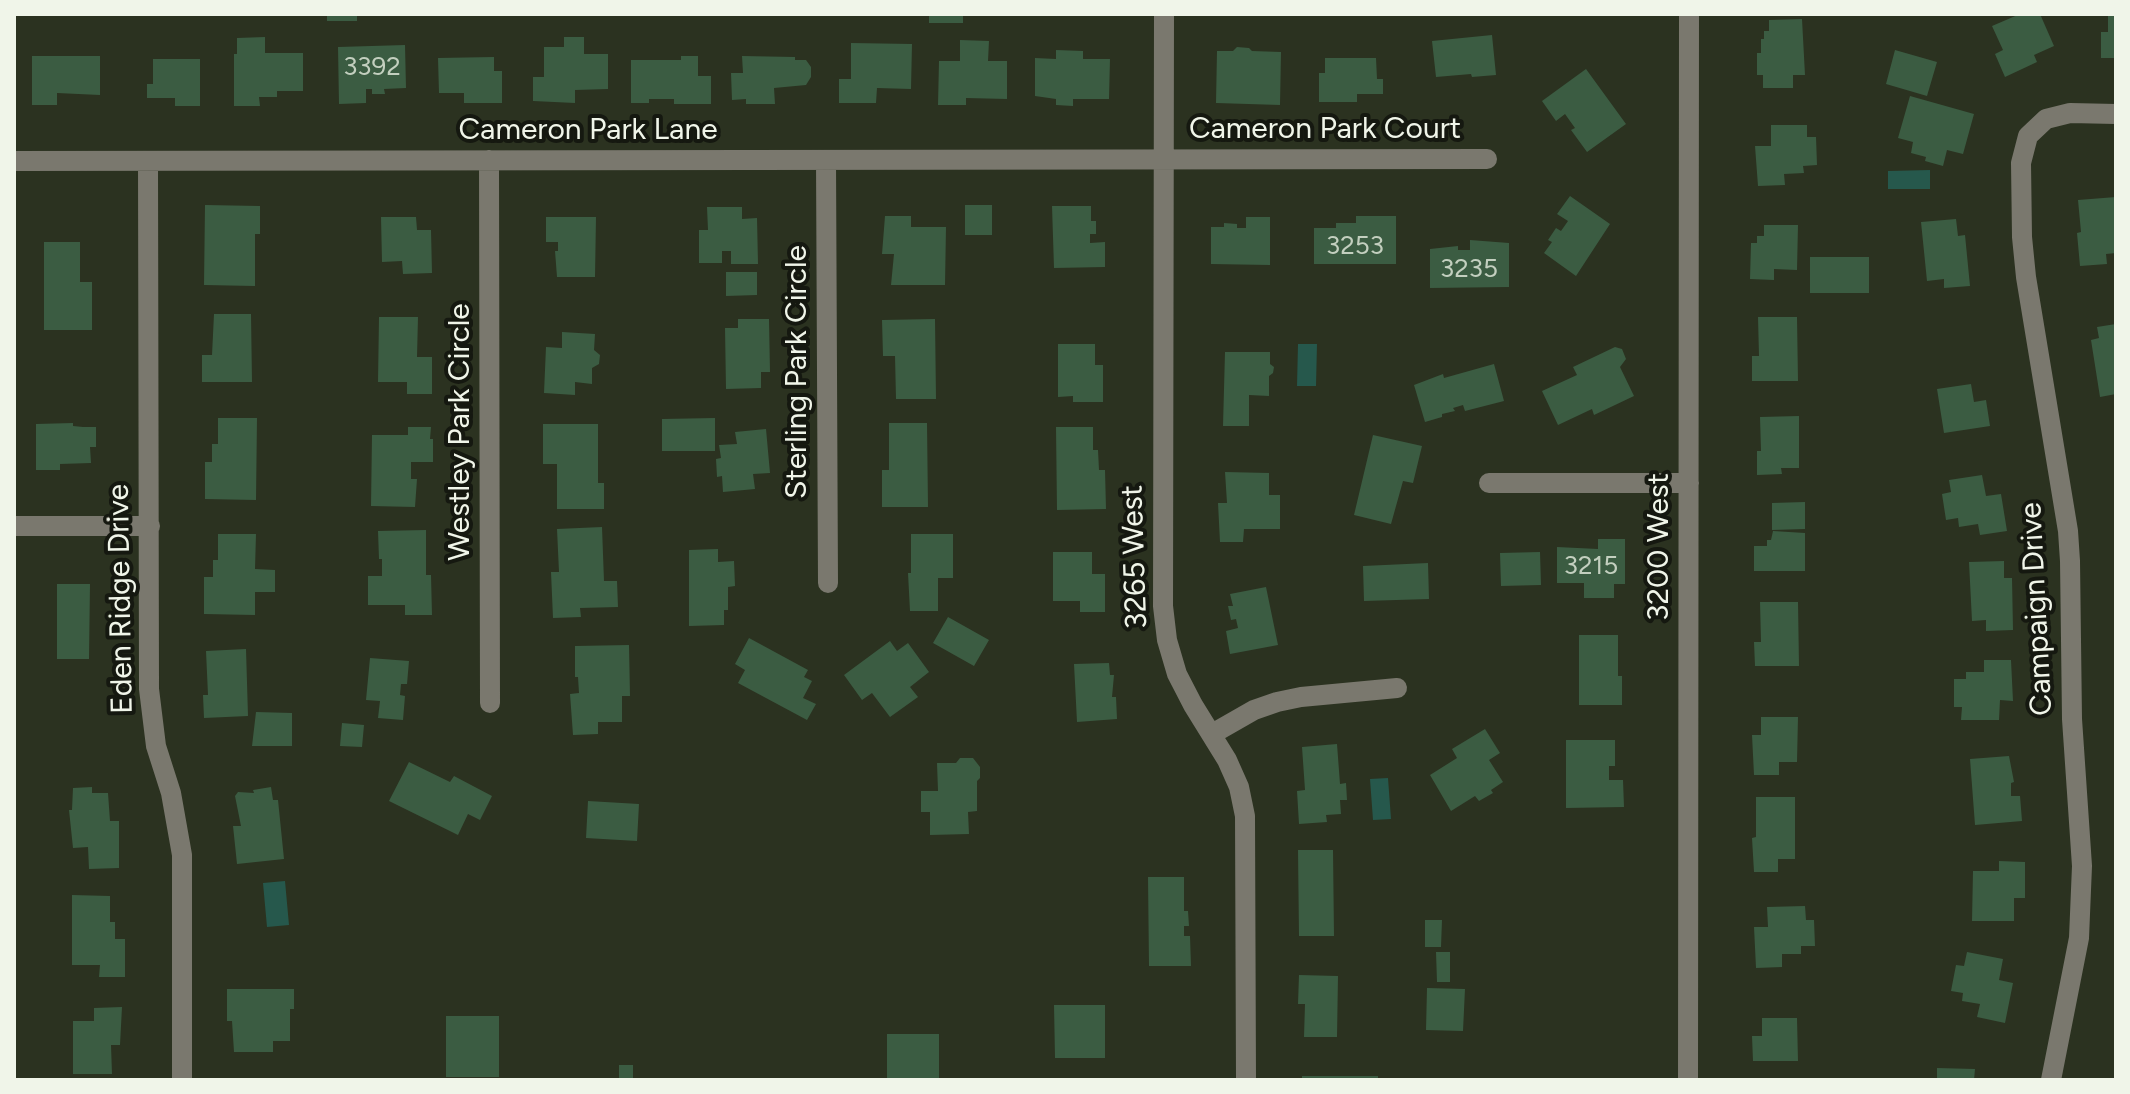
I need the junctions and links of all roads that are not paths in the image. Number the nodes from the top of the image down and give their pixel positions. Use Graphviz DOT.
graph roads {
  1 [pos="1164,14"];
  2 [pos="1689,14"];
  3 [pos="2116,114"];
  4 [pos="1162,159"];
  5 [pos="1487,159"];
  6 [pos="489,160"];
  7 [pos="826,160"];
  8 [pos="14,161"];
  9 [pos="148,161"];
  10 [pos="1489,483"];
  11 [pos="1689,483"];
  12 [pos="14,526"];
  13 [pos="150,526"];
  14 [pos="828,583"];
  15 [pos="1397,688"];
  16 [pos="490,703"];
  17 [pos="1212,734"];
  18 [pos="182,1080"];
  19 [pos="1246,1080"];
  20 [pos="1688,1080"];
  21 [pos="2051,1080"];
  1 -- 4 [label="street, 3265 West"];
  2 -- 11 [label="street, 3200 West"];
  3 -- 21 [label="street, Campaign Drive"];
  4 -- 5 [label="street, Cameron Park Court"];
  4 -- 7 [label="street, Cameron Park Lane"];
  4 -- 17 [label="street, 3265 West"];
  6 -- 7 [label="street, Cameron Park Lane"];
  6 -- 9 [label="street, Cameron Park Lane"];
  6 -- 16 [label="street, Westley Park Circle"];
  7 -- 14 [label="street, Sterling Park Circle"];
  8 -- 9 [label="street, Cameron Park Lane"];
  9 -- 13 [label="street, Eden Ridge Drive"];
  10 -- 11 [label="street"];
  11 -- 20 [label="street, 3200 West"];
  12 -- 13 [label="street"];
  13 -- 18 [label="street, Eden Ridge Drive"];
  15 -- 17 [label="street"];
  17 -- 19 [label="street, 3265 West"];
}
